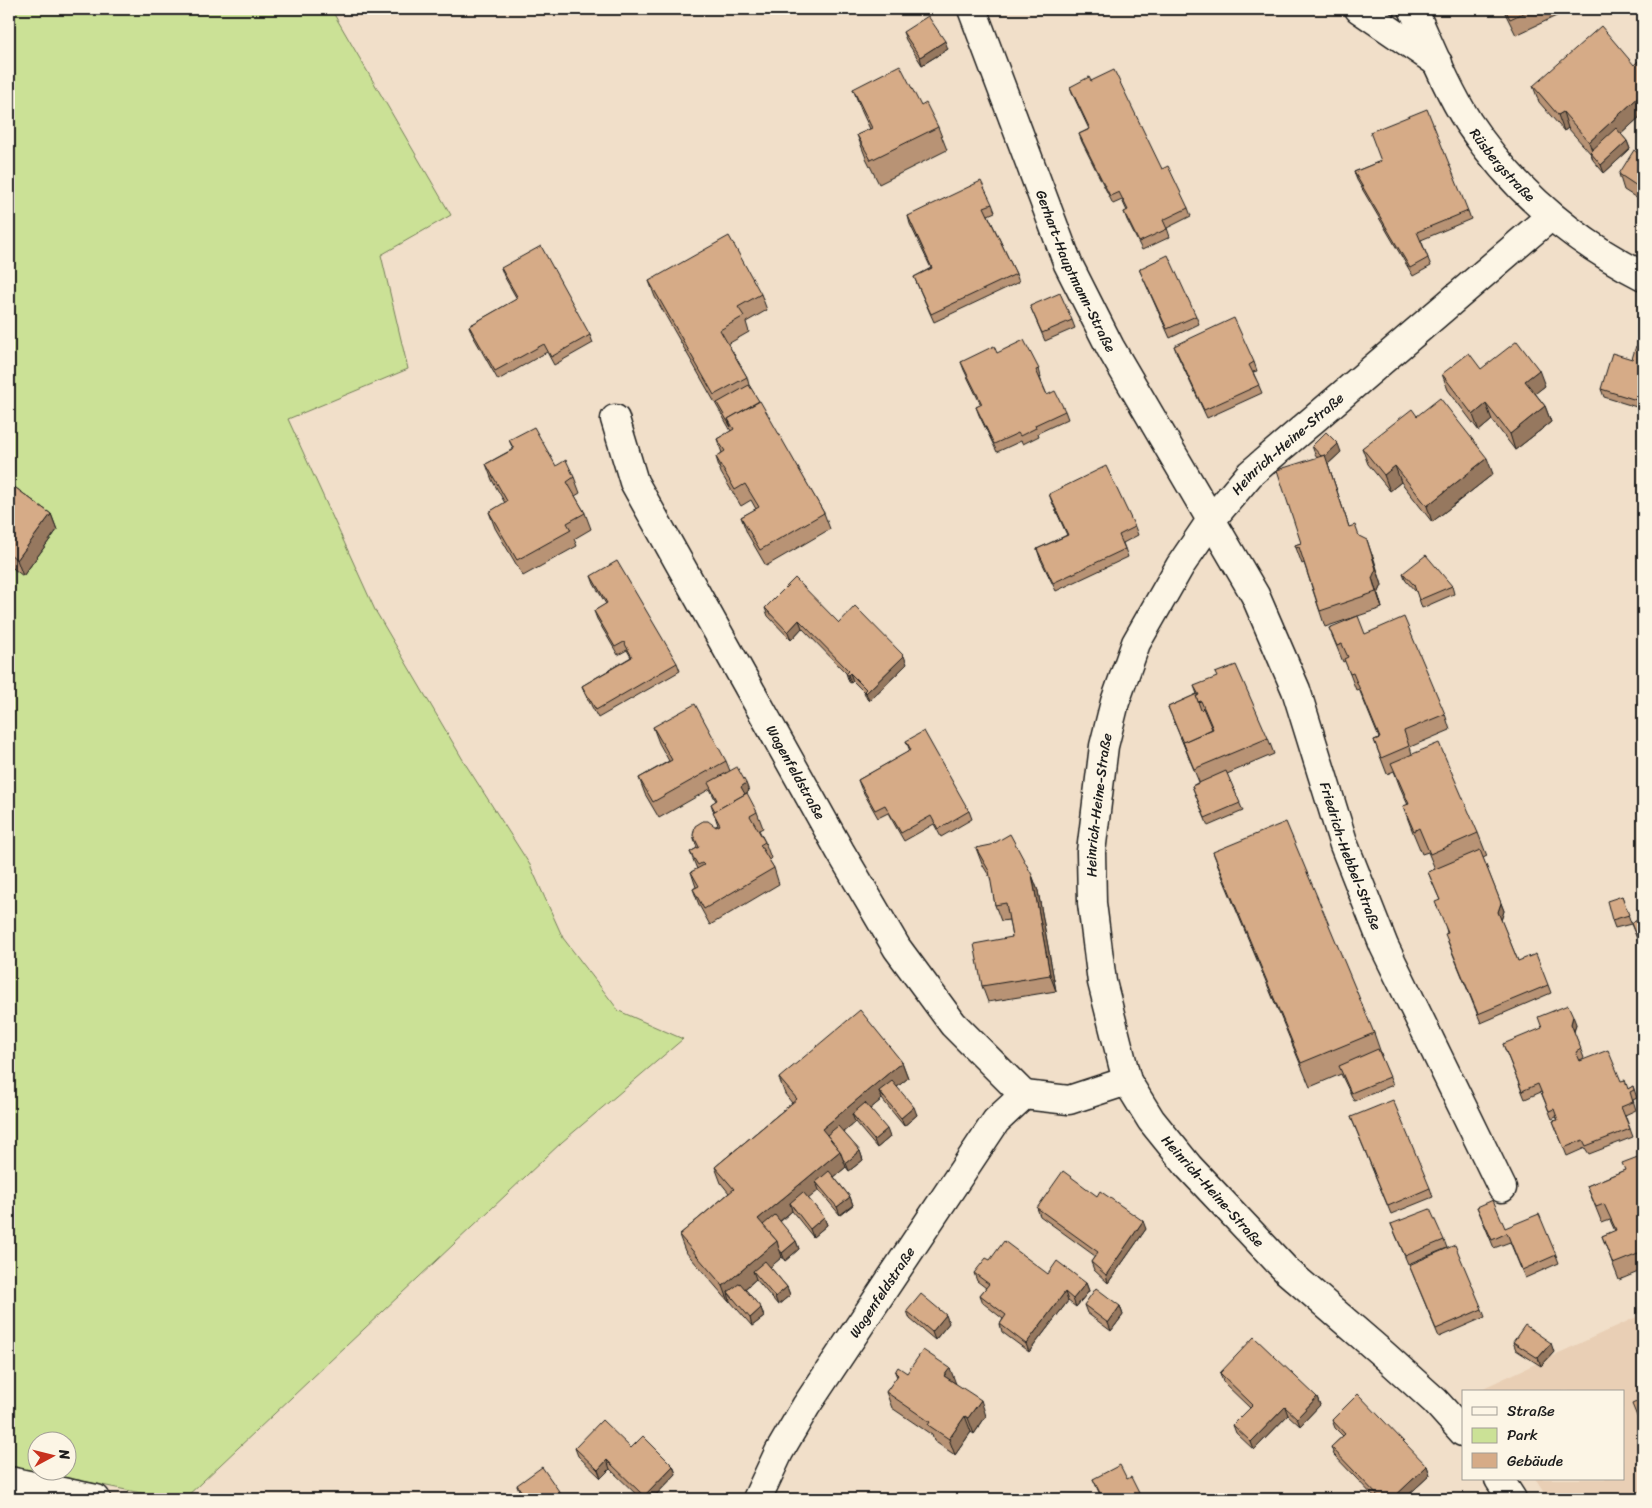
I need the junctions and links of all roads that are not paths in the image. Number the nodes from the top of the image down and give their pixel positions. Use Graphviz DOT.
graph roads {
  1 [pos="972,9"];
  2 [pos="1359,9"];
  3 [pos="1413,9"];
  4 [pos="1438,63"];
  5 [pos="1551,216"];
  6 [pos="1643,276"];
  7 [pos="615,419"];
  8 [pos="1212,519"];
  9 [pos="1127,1081"];
  10 [pos="1024,1095"];
  11 [pos="1502,1188"];
  12 [pos="1462,1431"];
  13 [pos="9,1480"];
  14 [pos="1500,1480"];
  15 [pos="96,1499"];
  16 [pos="757,1499"];
  17 [pos="1512,1499"];
  1 -- 8 [label="street, Gerhart-Hauptmann-Straße"];
  2 -- 4 [label="street"];
  3 -- 4 [label="street, Rüsbergstraße"];
  4 -- 5 [label="street, Rüsbergstraße"];
  5 -- 6 [label="street, Rüsbergstraße"];
  5 -- 8 [label="street, Heinrich-Heine-Straße"];
  7 -- 10 [label="street, Wagenfeldstraße"];
  8 -- 9 [label="street, Heinrich-Heine-Straße"];
  8 -- 11 [label="street, Friedrich-Hebbel-Straße"];
  9 -- 10 [label="street"];
  9 -- 12 [label="street, Heinrich-Heine-Straße"];
  10 -- 16 [label="street, Wagenfeldstraße"];
  13 -- 15 [label="street"];
  14 -- 17 [label="street"];
}
